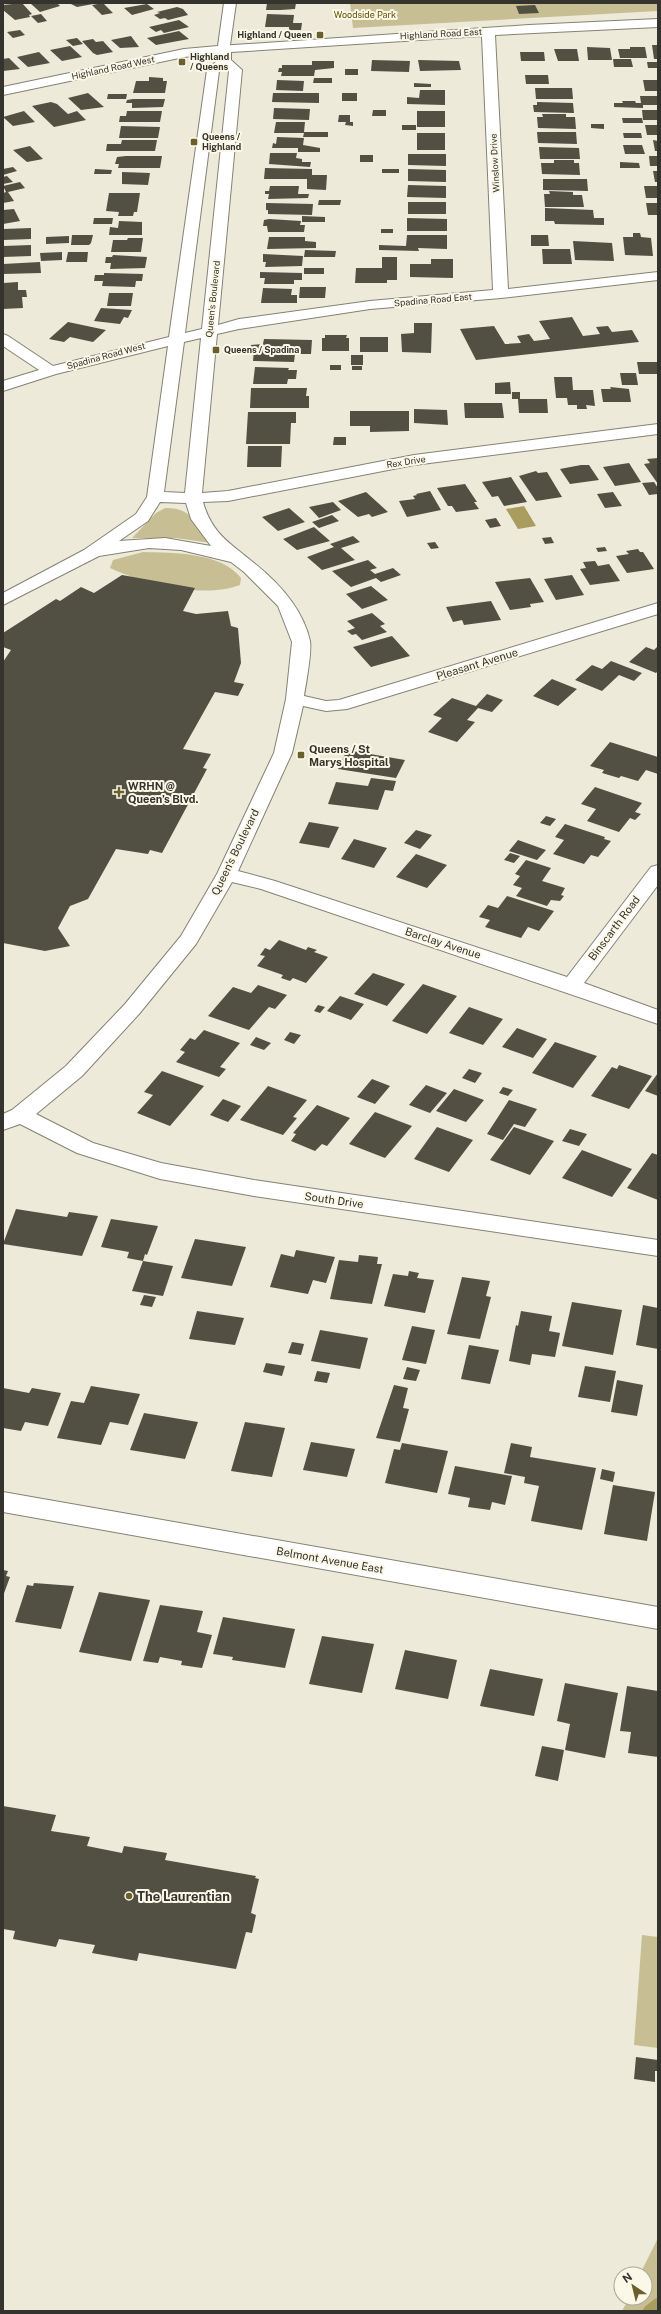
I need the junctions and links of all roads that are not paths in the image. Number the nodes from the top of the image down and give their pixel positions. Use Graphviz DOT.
graph roads {
  1 [pos="230,3"];
  2 [pos="658,23"];
  3 [pos="488,32"];
  4 [pos="224,55"];
  5 [pos="3,91"];
  6 [pos="658,276"];
  7 [pos="501,294"];
  8 [pos="209,330"];
  9 [pos="178,338"];
  10 [pos="3,339"];
  11 [pos="51,371"];
  12 [pos="3,386"];
  13 [pos="658,429"];
  14 [pos="155,498"];
  15 [pos="193,498"];
  16 [pos="90,554"];
  17 [pos="250,568"];
  18 [pos="3,600"];
  19 [pos="658,608"];
  20 [pos="295,699"];
  21 [pos="658,871"];
  22 [pos="227,874"];
  23 [pos="571,986"];
  24 [pos="658,1017"];
  25 [pos="12,1119"];
  26 [pos="658,1248"];
  27 [pos="3,1502"];
  28 [pos="658,1618"];
  1 -- 4 [label="street"];
  2 -- 3 [label="street, Highland Road East"];
  3 -- 4 [label="street, Highland Road East"];
  3 -- 7 [label="street, Winslow Drive"];
  4 -- 5 [label="street, Highland Road West"];
  4 -- 8 [label="street, Queen's Boulevard"];
  4 -- 9 [label="street, Queen's Boulevard"];
  6 -- 7 [label="street, Spadina Road East"];
  7 -- 8 [label="street, Spadina Road East"];
  8 -- 9 [label="street, Spadina Road West"];
  8 -- 15 [label="street, Queen's Boulevard"];
  9 -- 11 [label="street, Spadina Road West"];
  9 -- 14 [label="street, Queen's Boulevard"];
  10 -- 11 [label="street"];
  11 -- 12 [label="street, Spadina Road West"];
  13 -- 15 [label="street, Rex Drive"];
  14 -- 15 [label="street, Rex Drive"];
  14 -- 16 [label="street, Queen's Boulevard"];
  15 -- 17 [label="street, Queen's Boulevard"];
  16 -- 17 [label="street, Queen's Boulevard"];
  16 -- 18 [label="street, Queen's Boulevard"];
  17 -- 20 [label="street, Queen's Boulevard"];
  19 -- 20 [label="street, Pleasant Avenue"];
  20 -- 22 [label="street, Queen's Boulevard"];
  21 -- 23 [label="street, Binscarth Road"];
  22 -- 23 [label="street, Barclay Avenue"];
  22 -- 25 [label="street, Queen's Boulevard"];
  23 -- 24 [label="street, Barclay Avenue"];
  25 -- 26 [label="street, South Drive"];
  27 -- 28 [label="street, Belmont Avenue East"];
}
